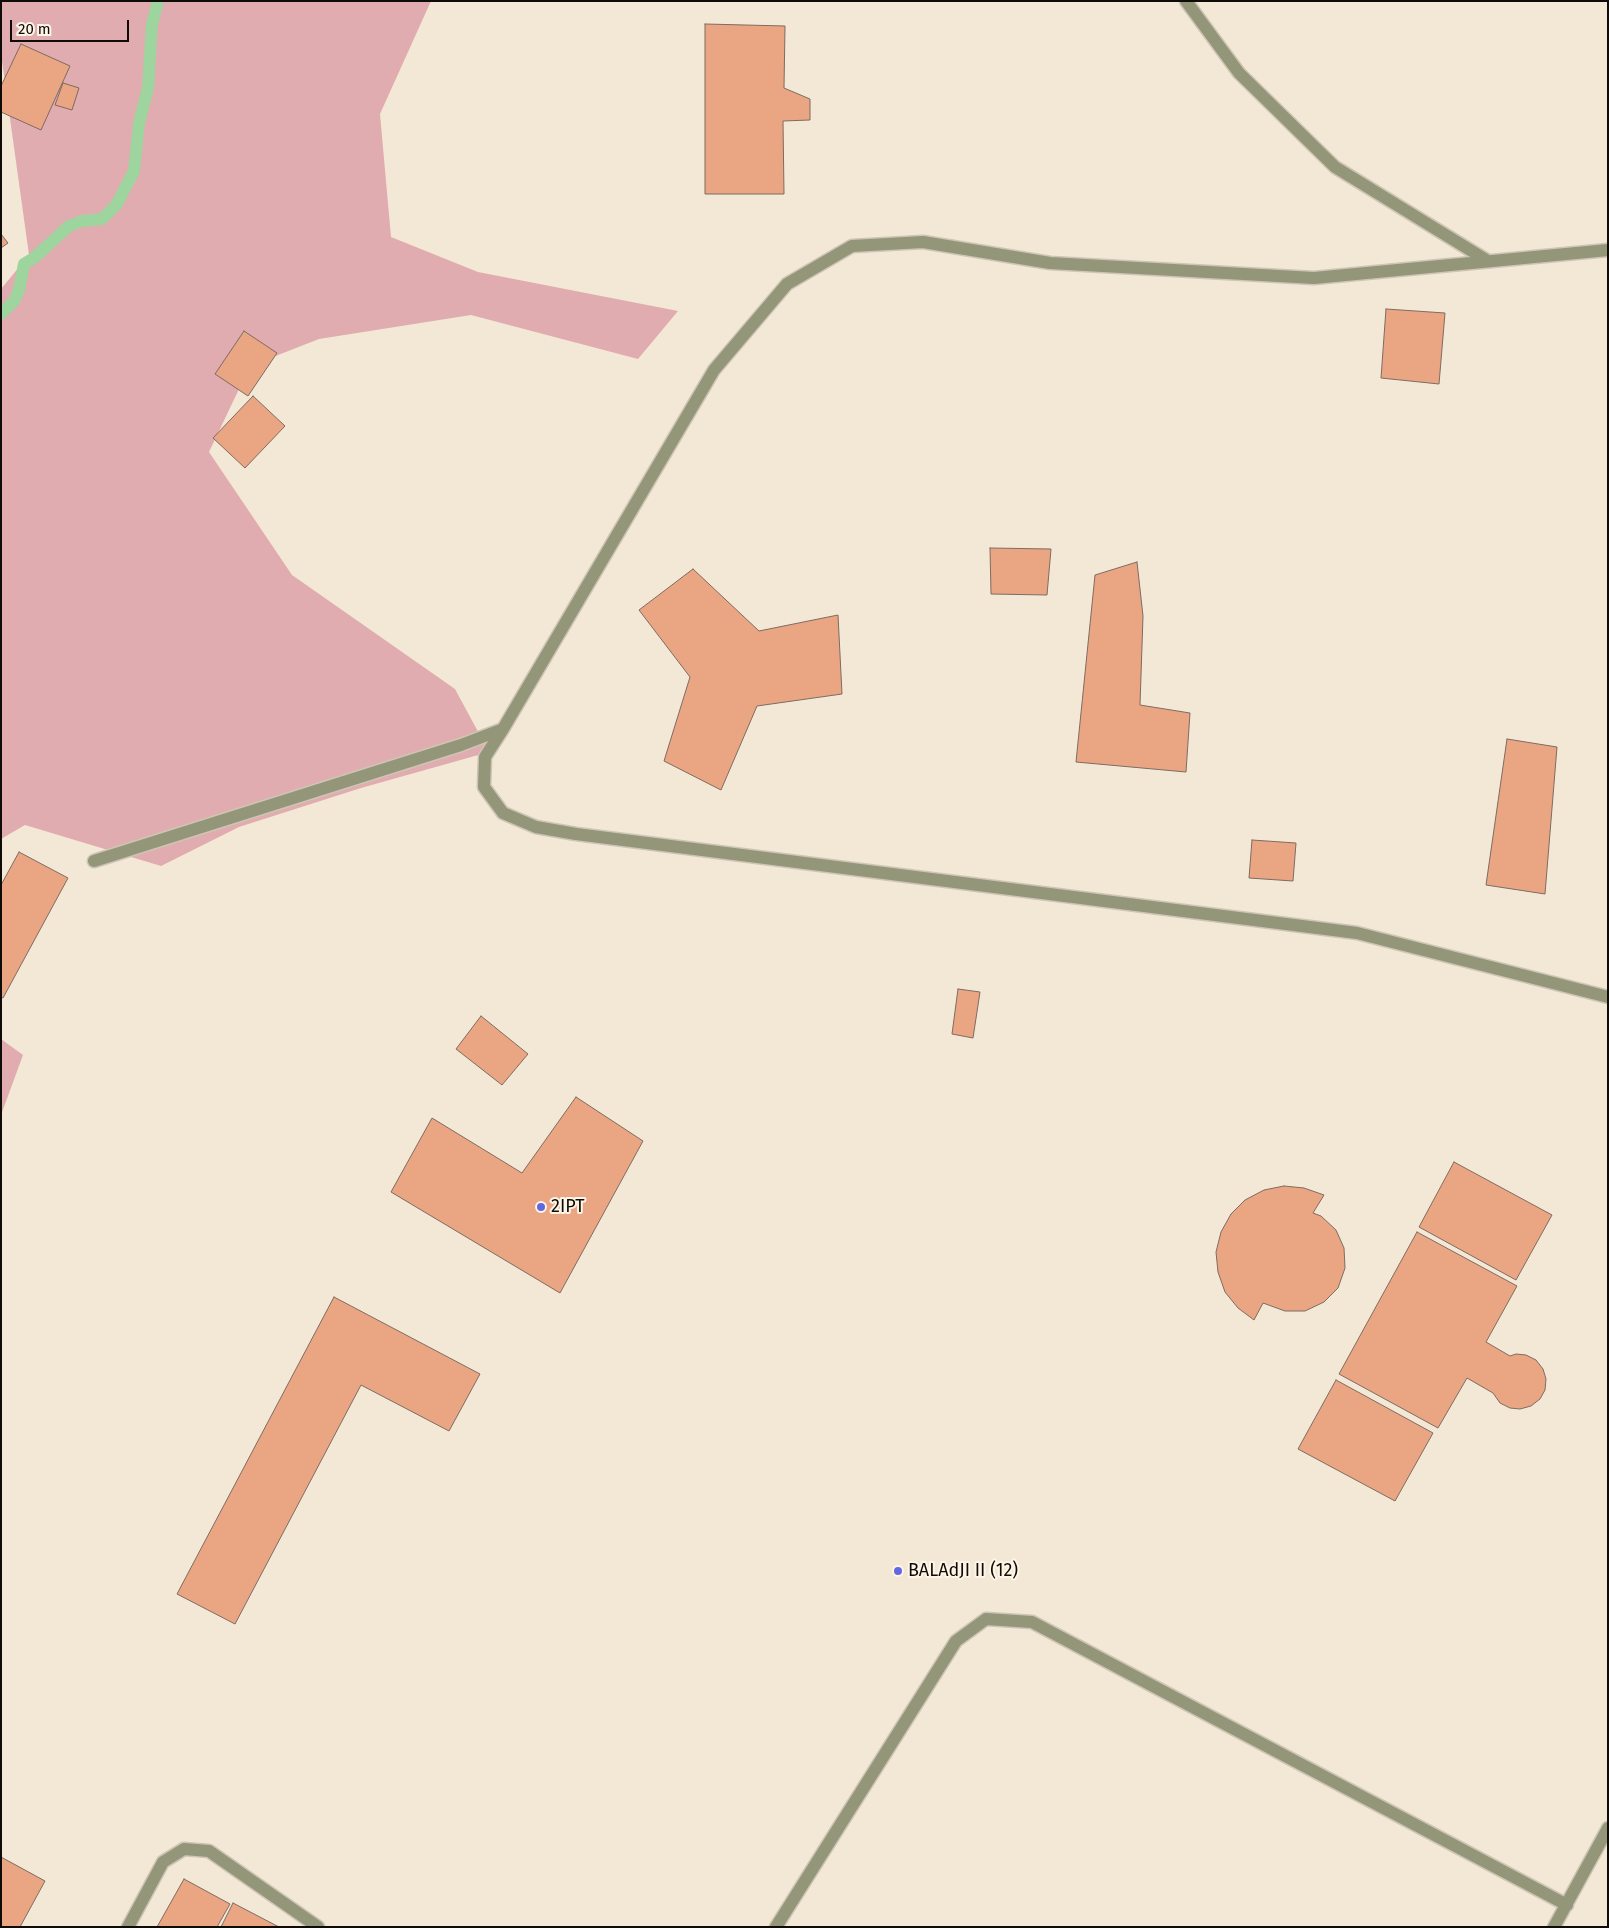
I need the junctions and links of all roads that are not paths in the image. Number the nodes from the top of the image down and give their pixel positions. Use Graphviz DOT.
graph roads {
  1 [pos="1186,1"];
  2 [pos="1608,250"];
  3 [pos="1488,261"];
  4 [pos="503,729"];
  5 [pos="94,861"];
  6 [pos="1608,997"];
  7 [pos="1608,1828"];
  8 [pos="1567,1905"];
  9 [pos="304,1923"];
  10 [pos="128,1927"];
  11 [pos="318,1927"];
  12 [pos="776,1927"];
  13 [pos="1554,1927"];
  1 -- 3 [label="street"];
  2 -- 3 [label="street"];
  3 -- 4 [label="street"];
  4 -- 5 [label="street"];
  4 -- 6 [label="street"];
  7 -- 8 [label="street"];
  8 -- 12 [label="street"];
  8 -- 13 [label="street"];
  9 -- 10 [label="street"];
  9 -- 11 [label="street"];
}
